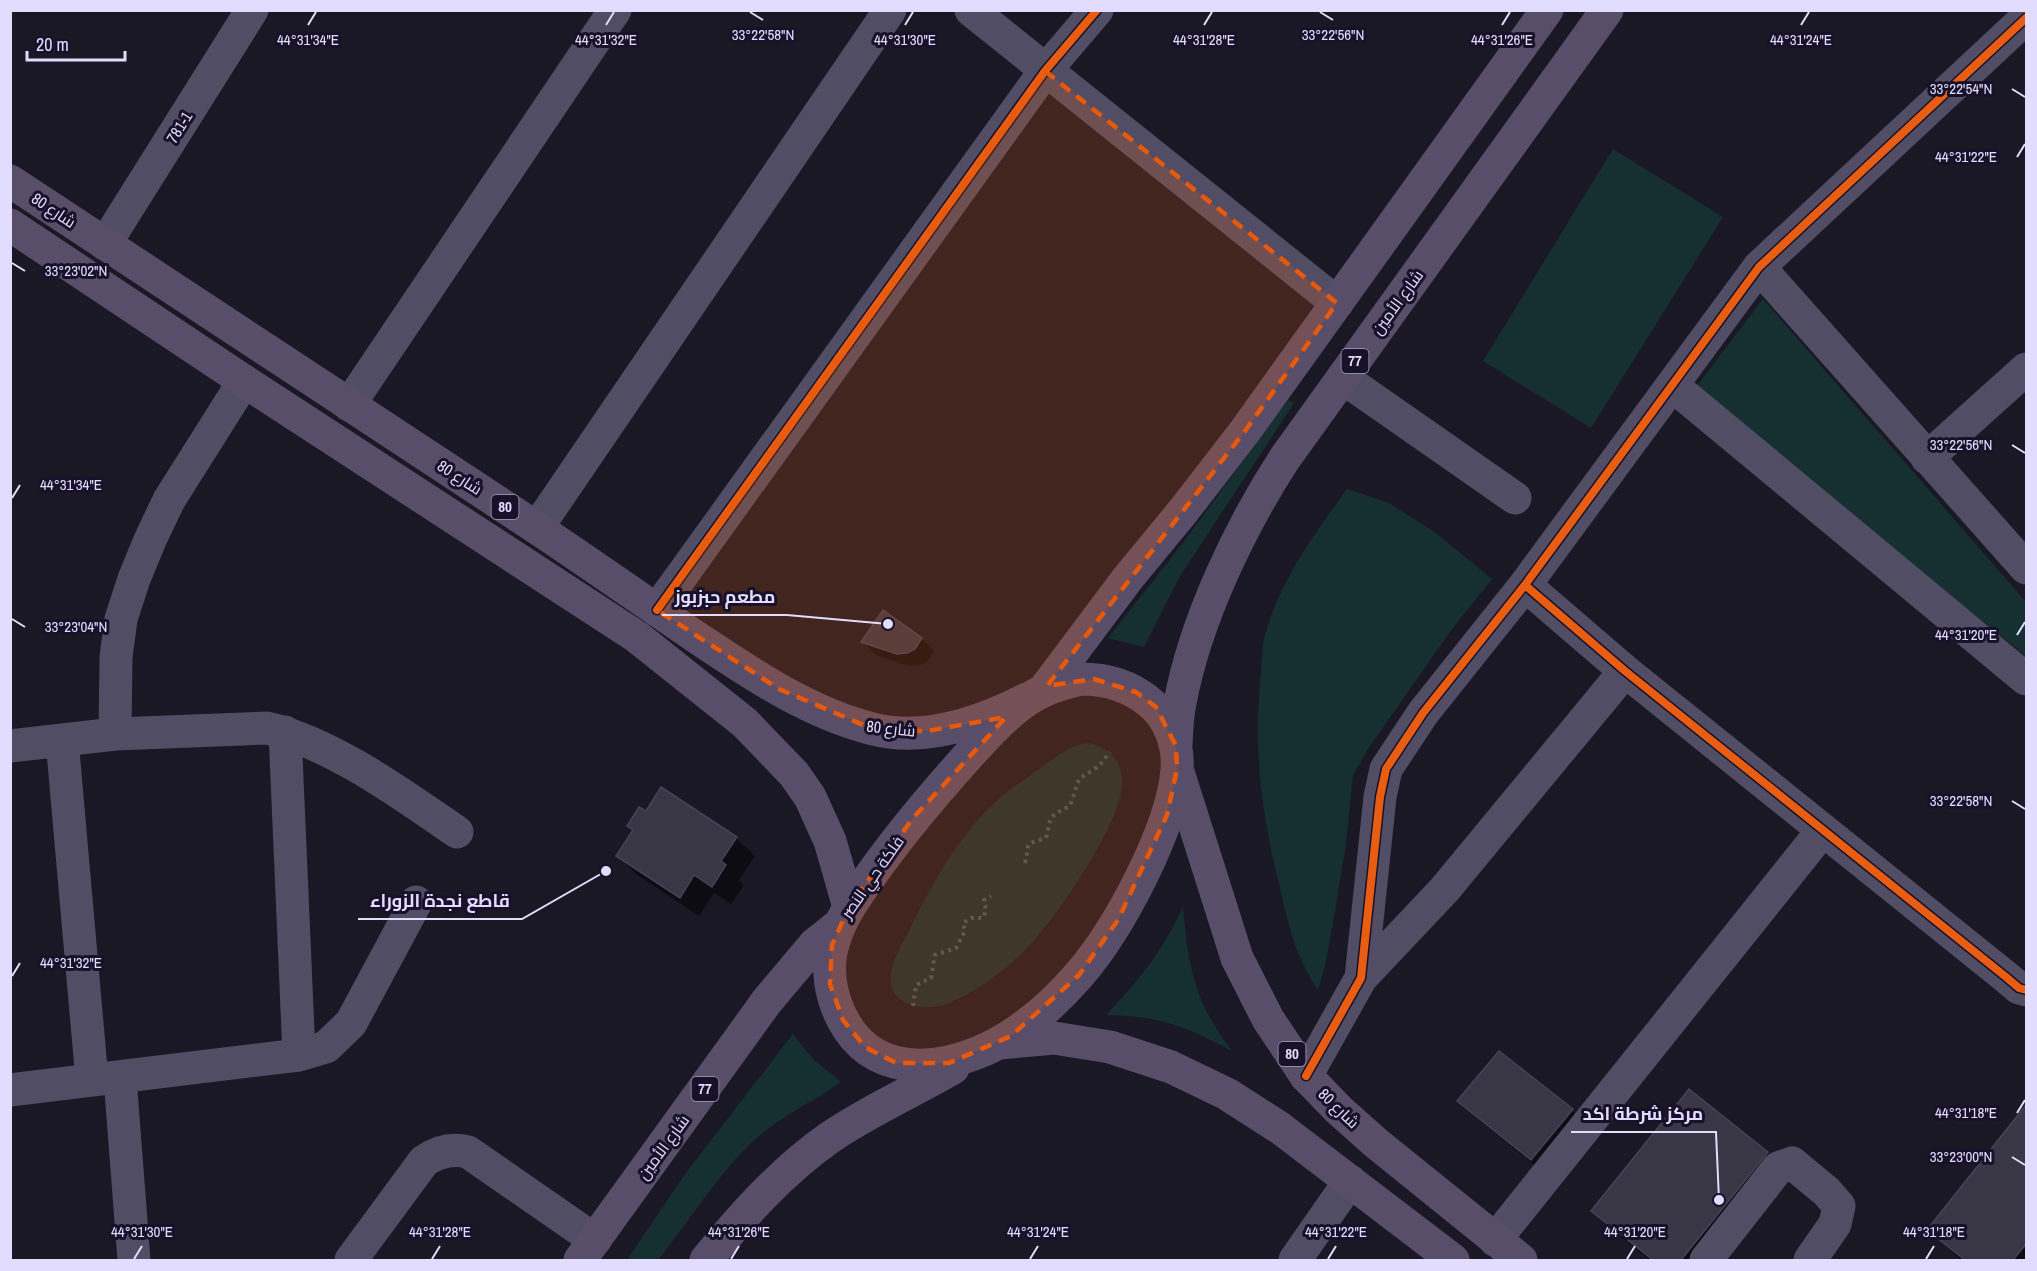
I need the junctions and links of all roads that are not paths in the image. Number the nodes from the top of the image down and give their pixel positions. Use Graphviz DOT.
graph roads {
  1 [pos="252,10"];
  2 [pos="615,10"];
  3 [pos="890,10"];
  4 [pos="971,10"];
  5 [pos="1097,10"];
  6 [pos="1547,10"];
  7 [pos="1607,10"];
  8 [pos="2026,18"];
  9 [pos="1045,71"];
  10 [pos="10,181"];
  11 [pos="10,225"];
  12 [pos="105,244"];
  13 [pos="1759,267"];
  14 [pos="1337,303"];
  15 [pos="2026,369"];
  16 [pos="1343,378"];
  17 [pos="244,381"];
  18 [pos="1673,386"];
  19 [pos="350,405"];
  20 [pos="1927,458"];
  21 [pos="1515,498"];
  22 [pos="537,528"];
  23 [pos="2026,568"];
  24 [pos="1525,585"];
  25 [pos="657,610"];
  26 [pos="1624,671"];
  27 [pos="2026,679"];
  28 [pos="1036,694"];
  29 [pos="285,732"];
  30 [pos="115,734"];
  31 [pos="62,740"];
  32 [pos="10,746"];
  33 [pos="1176,758"];
  34 [pos="1823,830"];
  35 [pos="457,832"];
  36 [pos="416,902"];
  37 [pos="844,916"];
  38 [pos="1361,978"];
  39 [pos="2026,990"];
  40 [pos="988,1047"];
  41 [pos="298,1054"];
  42 [pos="1306,1076"];
  43 [pos="106,1079"];
  44 [pos="10,1090"];
  45 [pos="1350,1181"];
  46 [pos="1495,1240"];
  47 [pos="588,1250"];
  48 [pos="134,1260"];
  49 [pos="351,1260"];
  50 [pos="706,1260"];
  51 [pos="1295,1260"];
  52 [pos="1453,1260"];
  53 [pos="1521,1260"];
  54 [pos="1706,1260"];
  55 [pos="1810,1260"];
  1 -- 12 [label="street, 781-1"];
  2 -- 19 [label="street"];
  3 -- 22 [label="street"];
  4 -- 9 [label="street"];
  5 -- 9 [label="street"];
  6 -- 14 [label="main road"];
  7 -- 16 [label="main road, شارع الأمين / 77"];
  8 -- 13 [label="street"];
  9 -- 14 [label="street"];
  9 -- 25 [label="street"];
  10 -- 12 [label="main road, شارع 80 / 80"];
  11 -- 17 [label="main road, 80"];
  12 -- 19 [label="main road, شارع 80 / 80"];
  13 -- 18 [label="street"];
  13 -- 20 [label="street"];
  14 -- 28 [label="main road"];
  15 -- 20 [label="street"];
  16 -- 21 [label="street"];
  16 -- 33 [label="main road, شارع الأمين / 77"];
  17 -- 30 [label="street"];
  17 -- 37 [label="main road, 80"];
  18 -- 24 [label="street"];
  18 -- 27 [label="street"];
  19 -- 22 [label="main road, شارع 80 / 80"];
  20 -- 23 [label="street"];
  22 -- 25 [label="main road, شارع 80 / 80"];
  24 -- 26 [label="street"];
  24 -- 38 [label="street"];
  25 -- 28 [label="main road, شارع 80 / 80"];
  26 -- 34 [label="street"];
  26 -- 38 [label="street"];
  28 -- 33 [label="main road, فلكة حي النصر"];
  28 -- 37 [label="main road, فلكة حي النصر"];
  29 -- 30 [label="street"];
  29 -- 35 [label="street"];
  29 -- 41 [label="street"];
  30 -- 31 [label="street"];
  31 -- 32 [label="street"];
  31 -- 43 [label="street"];
  33 -- 40 [label="main road, فلكة حي النصر"];
  33 -- 42 [label="main road, شارع 80 / 80"];
  34 -- 39 [label="street"];
  34 -- 46 [label="street"];
  36 -- 41 [label="street"];
  37 -- 40 [label="main road, فلكة حي النصر"];
  37 -- 47 [label="main road, شارع الأمين / 77"];
  38 -- 42 [label="street"];
  40 -- 45 [label="main road"];
  40 -- 50 [label="main road"];
  41 -- 43 [label="street"];
  42 -- 46 [label="main road, شارع 80 / 80"];
  43 -- 44 [label="street"];
  43 -- 48 [label="street"];
  45 -- 51 [label="street"];
  45 -- 52 [label="main road"];
  46 -- 53 [label="main road, شارع 80 / 80"];
  47 -- 49 [label="street"];
  54 -- 55 [label="street"];
}
